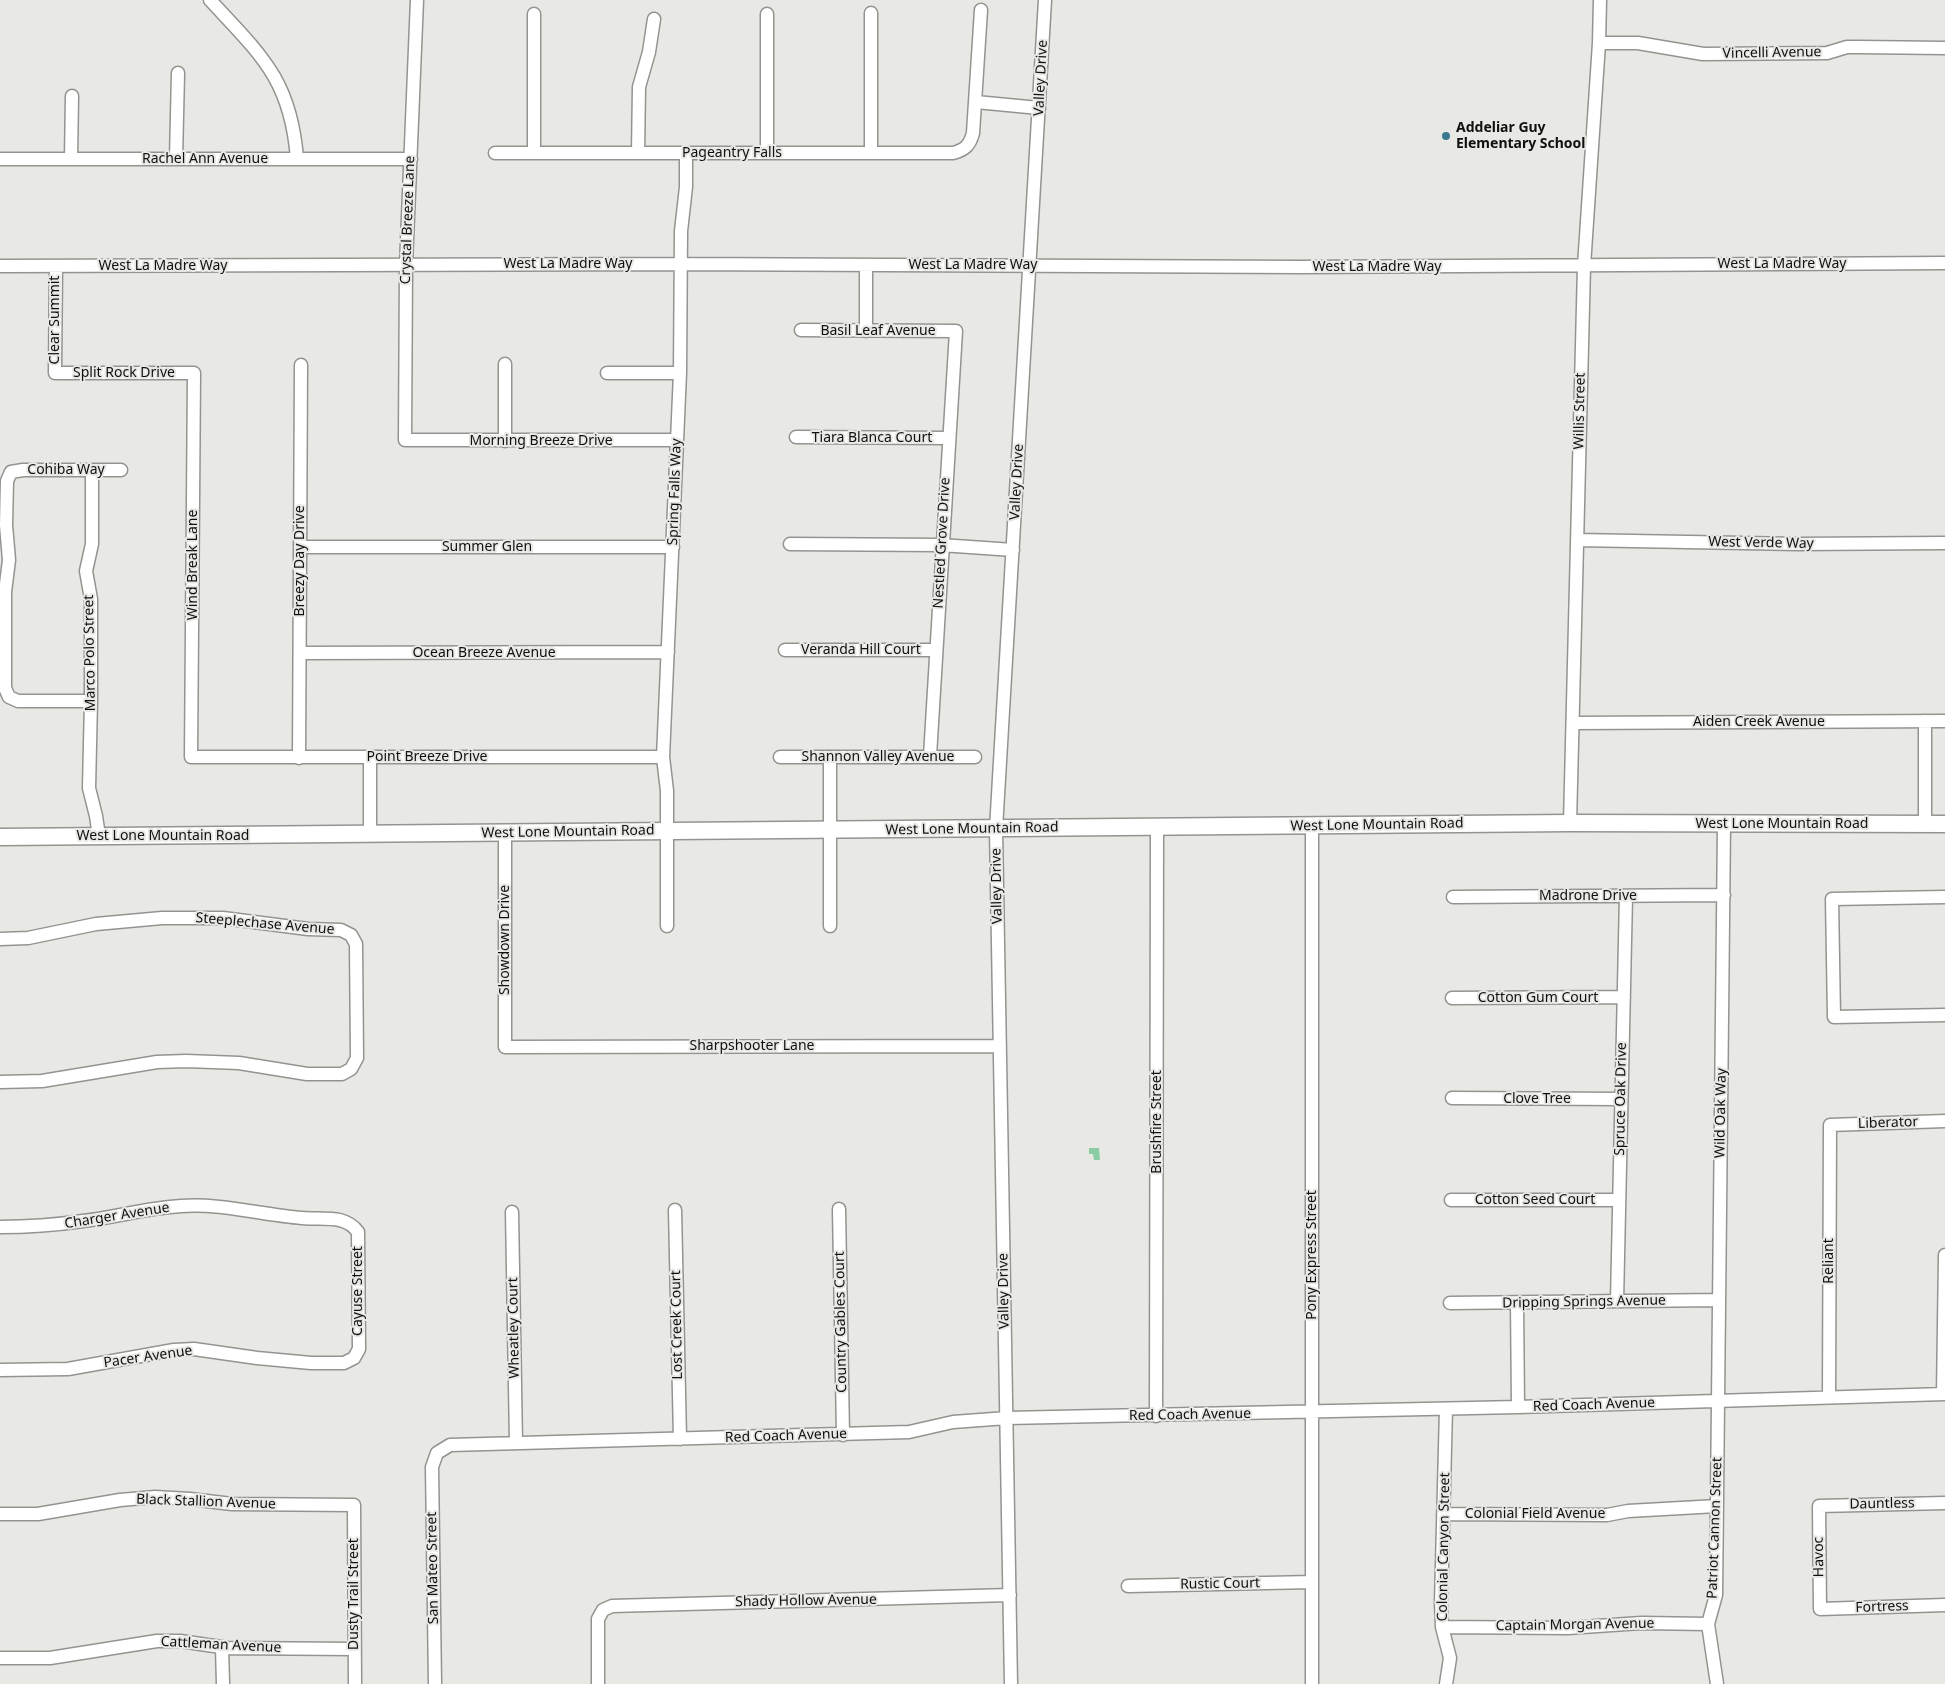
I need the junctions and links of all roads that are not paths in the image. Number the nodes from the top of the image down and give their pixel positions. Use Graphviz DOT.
graph roads {
  1 [pos="210,0"];
  2 [pos="417,0"];
  3 [pos="1045,0"];
  4 [pos="1600,0"];
  5 [pos="981,10"];
  6 [pos="871,13"];
  7 [pos="534,14"];
  8 [pos="767,14"];
  9 [pos="654,19"];
  10 [pos="1599,43"];
  11 [pos="1945,48"];
  12 [pos="178,73"];
  13 [pos="72,96"];
  14 [pos="976,102"];
  15 [pos="1040,108"];
  16 [pos="495,153"];
  17 [pos="534,153"];
  18 [pos="638,153"];
  19 [pos="686,153"];
  20 [pos="768,153"];
  21 [pos="872,153"];
  22 [pos="0,159"];
  23 [pos="71,159"];
  24 [pos="176,159"];
  25 [pos="297,159"];
  26 [pos="411,159"];
  27 [pos="1945,263"];
  28 [pos="680,264"];
  29 [pos="406,265"];
  30 [pos="866,265"];
  31 [pos="1029,265"];
  32 [pos="0,266"];
  33 [pos="56,266"];
  34 [pos="1584,266"];
  35 [pos="801,330"];
  36 [pos="866,331"];
  37 [pos="956,331"];
  38 [pos="505,364"];
  39 [pos="301,365"];
  40 [pos="55,373"];
  41 [pos="194,373"];
  42 [pos="607,373"];
  43 [pos="680,373"];
  44 [pos="796,438"];
  45 [pos="949,438"];
  46 [pos="405,440"];
  47 [pos="677,440"];
  48 [pos="505,441"];
  49 [pos="92,470"];
  50 [pos="121,470"];
  51 [pos="1577,540"];
  52 [pos="1945,543"];
  53 [pos="790,544"];
  54 [pos="941,545"];
  55 [pos="300,547"];
  56 [pos="673,547"];
  57 [pos="1013,550"];
  58 [pos="5,560"];
  59 [pos="785,650"];
  60 [pos="936,650"];
  61 [pos="668,652"];
  62 [pos="300,653"];
  63 [pos="91,701"];
  64 [pos="1925,721"];
  65 [pos="1945,721"];
  66 [pos="1573,724"];
  67 [pos="930,756"];
  68 [pos="192,757"];
  69 [pos="370,757"];
  70 [pos="663,757"];
  71 [pos="780,757"];
  72 [pos="830,757"];
  73 [pos="975,757"];
  74 [pos="299,758"];
  75 [pos="1570,824"];
  76 [pos="1724,824"];
  77 [pos="1925,824"];
  78 [pos="1945,824"];
  79 [pos="1312,826"];
  80 [pos="1158,827"];
  81 [pos="996,829"];
  82 [pos="829,830"];
  83 [pos="667,832"];
  84 [pos="505,833"];
  85 [pos="370,834"];
  86 [pos="0,836"];
  87 [pos="99,836"];
  88 [pos="1724,895"];
  89 [pos="1626,896"];
  90 [pos="1453,897"];
  91 [pos="1945,897"];
  92 [pos="667,926"];
  93 [pos="830,926"];
  94 [pos="0,938"];
  95 [pos="1624,997"];
  96 [pos="1452,998"];
  97 [pos="1945,1015"];
  98 [pos="1000,1046"];
  99 [pos="505,1047"];
  100 [pos="0,1082"];
  101 [pos="1452,1098"];
  102 [pos="1621,1099"];
  103 [pos="1945,1121"];
  104 [pos="1830,1125"];
  105 [pos="1451,1200"];
  106 [pos="1619,1200"];
  107 [pos="839,1209"];
  108 [pos="675,1210"];
  109 [pos="512,1212"];
  110 [pos="352,1224"];
  111 [pos="0,1227"];
  112 [pos="1945,1255"];
  113 [pos="1719,1300"];
  114 [pos="1617,1301"];
  115 [pos="1450,1303"];
  116 [pos="1517,1303"];
  117 [pos="354,1358"];
  118 [pos="0,1370"];
  119 [pos="1944,1394"];
  120 [pos="1829,1398"];
  121 [pos="1718,1401"];
  122 [pos="1518,1407"];
  123 [pos="1446,1409"];
  124 [pos="1312,1412"];
  125 [pos="1156,1416"];
  126 [pos="1007,1418"];
  127 [pos="843,1435"];
  128 [pos="680,1439"];
  129 [pos="516,1443"];
  130 [pos="438,1453"];
  131 [pos="1945,1503"];
  132 [pos="354,1505"];
  133 [pos="1717,1506"];
  134 [pos="1819,1506"];
  135 [pos="0,1514"];
  136 [pos="1443,1514"];
  137 [pos="1312,1582"];
  138 [pos="1128,1586"];
  139 [pos="1010,1596"];
  140 [pos="1945,1605"];
  141 [pos="1820,1609"];
  142 [pos="1708,1624"];
  143 [pos="1442,1627"];
  144 [pos="222,1647"];
  145 [pos="354,1649"];
  146 [pos="0,1658"];
  147 [pos="223,1684"];
  148 [pos="355,1684"];
  149 [pos="435,1684"];
  150 [pos="598,1684"];
  151 [pos="1011,1684"];
  152 [pos="1312,1684"];
  153 [pos="1446,1684"];
  154 [pos="1716,1684"];
  1 -- 25 [label="street"];
  2 -- 26 [label="street, Crystal Breeze Lane"];
  3 -- 15 [label="street, Valley Drive"];
  4 -- 10 [label="street, Willis Street"];
  5 -- 14 [label="street"];
  6 -- 21 [label="street"];
  7 -- 17 [label="street"];
  8 -- 20 [label="street"];
  9 -- 18 [label="street"];
  10 -- 11 [label="street, Vincelli Avenue"];
  10 -- 34 [label="street, Willis Street"];
  12 -- 24 [label="street"];
  13 -- 23 [label="street"];
  14 -- 15 [label="street"];
  14 -- 21 [label="street, Pageantry Falls"];
  15 -- 31 [label="street, Valley Drive"];
  16 -- 17 [label="street, Pageantry Falls"];
  17 -- 18 [label="street, Pageantry Falls"];
  18 -- 19 [label="street, Pageantry Falls"];
  19 -- 20 [label="street, Pageantry Falls"];
  19 -- 28 [label="street, Spring Falls Way"];
  20 -- 21 [label="street, Pageantry Falls"];
  22 -- 23 [label="street, Rachel Ann Avenue"];
  23 -- 24 [label="street, Rachel Ann Avenue"];
  24 -- 25 [label="street, Rachel Ann Avenue"];
  25 -- 26 [label="street, Rachel Ann Avenue"];
  26 -- 29 [label="street, Crystal Breeze Lane"];
  27 -- 34 [label="street, West La Madre Way"];
  28 -- 29 [label="street, West La Madre Way"];
  28 -- 30 [label="street, West La Madre Way"];
  28 -- 43 [label="street, Spring Falls Way"];
  29 -- 33 [label="street, West La Madre Way"];
  29 -- 46 [label="street, Crystal Breeze Lane"];
  30 -- 31 [label="street, West La Madre Way"];
  30 -- 36 [label="street"];
  31 -- 34 [label="street, West La Madre Way"];
  31 -- 57 [label="street, Valley Drive"];
  32 -- 33 [label="street, West La Madre Way"];
  33 -- 40 [label="street, Clear Summit"];
  34 -- 51 [label="street, Willis Street"];
  35 -- 36 [label="street, Basil Leaf Avenue"];
  36 -- 37 [label="street, Basil Leaf Avenue"];
  37 -- 45 [label="street, Nestled Grove Drive"];
  38 -- 48 [label="street"];
  39 -- 55 [label="street, Breezy Day Drive"];
  40 -- 41 [label="street, Split Rock Drive"];
  41 -- 68 [label="street, Wind Break Lane"];
  42 -- 43 [label="street"];
  43 -- 47 [label="street, Spring Falls Way"];
  44 -- 45 [label="street, Tiara Blanca Court"];
  45 -- 54 [label="street, Nestled Grove Drive"];
  46 -- 48 [label="street, Morning Breeze Drive"];
  47 -- 48 [label="street, Morning Breeze Drive"];
  47 -- 56 [label="street, Spring Falls Way"];
  49 -- 50 [label="street, Cohiba Way"];
  49 -- 58 [label="street, Cohiba Way"];
  49 -- 63 [label="street, Marco Polo Street"];
  51 -- 52 [label="street, West Verde Way"];
  51 -- 66 [label="street, Willis Street"];
  53 -- 54 [label="street"];
  54 -- 57 [label="street"];
  54 -- 60 [label="street, Nestled Grove Drive"];
  55 -- 56 [label="street, Summer Glen"];
  55 -- 62 [label="street, Breezy Day Drive"];
  56 -- 61 [label="street, Spring Falls Way"];
  57 -- 81 [label="street, Valley Drive"];
  58 -- 63 [label="street"];
  59 -- 60 [label="street, Veranda Hill Court"];
  60 -- 67 [label="street, Nestled Grove Drive"];
  61 -- 62 [label="street, Ocean Breeze Avenue"];
  61 -- 70 [label="street, Spring Falls Way"];
  62 -- 74 [label="street, Breezy Day Drive"];
  63 -- 87 [label="street, Marco Polo Street"];
  64 -- 65 [label="street, Aiden Creek Avenue"];
  64 -- 66 [label="street, Aiden Creek Avenue"];
  64 -- 77 [label="street"];
  66 -- 75 [label="street, Willis Street"];
  67 -- 72 [label="street, Shannon Valley Avenue"];
  67 -- 73 [label="street, Shannon Valley Avenue"];
  68 -- 74 [label="street, Point Breeze Drive"];
  69 -- 70 [label="street, Point Breeze Drive"];
  69 -- 74 [label="street, Point Breeze Drive"];
  69 -- 85 [label="street"];
  70 -- 83 [label="street, Spring Falls Way"];
  71 -- 72 [label="street, Shannon Valley Avenue"];
  72 -- 82 [label="street"];
  75 -- 76 [label="main road, West Lone Mountain Road"];
  75 -- 79 [label="main road, West Lone Mountain Road"];
  76 -- 77 [label="main road, West Lone Mountain Road"];
  76 -- 88 [label="street, Wild Oak Way"];
  77 -- 78 [label="main road, West Lone Mountain Road"];
  79 -- 80 [label="main road, West Lone Mountain Road"];
  79 -- 124 [label="street, Pony Express Street"];
  80 -- 81 [label="main road, West Lone Mountain Road"];
  80 -- 125 [label="street, Brushfire Street"];
  81 -- 82 [label="main road, West Lone Mountain Road"];
  81 -- 98 [label="street, Valley Drive"];
  82 -- 83 [label="main road, West Lone Mountain Road"];
  82 -- 93 [label="street"];
  83 -- 84 [label="main road, West Lone Mountain Road"];
  83 -- 92 [label="street, Spring Falls Way"];
  84 -- 85 [label="main road, West Lone Mountain Road"];
  84 -- 99 [label="street, Showdown Drive"];
  85 -- 87 [label="main road, West Lone Mountain Road"];
  86 -- 87 [label="main road, West Lone Mountain Road"];
  88 -- 89 [label="street, Madrone Drive"];
  88 -- 113 [label="street, Wild Oak Way"];
  89 -- 90 [label="street, Madrone Drive"];
  89 -- 95 [label="street, Spruce Oak Drive"];
  91 -- 97 [label="street"];
  94 -- 100 [label="street, Steeplechase Avenue"];
  95 -- 96 [label="street, Cotton Gum Court"];
  95 -- 102 [label="street, Spruce Oak Drive"];
  98 -- 99 [label="street, Sharpshooter Lane"];
  98 -- 126 [label="street, Valley Drive"];
  101 -- 102 [label="street, Clove Tree"];
  102 -- 106 [label="street, Spruce Oak Drive"];
  103 -- 104 [label="street, Liberator"];
  104 -- 120 [label="street, Reliant"];
  105 -- 106 [label="street, Cotton Seed Court"];
  106 -- 114 [label="street, Spruce Oak Drive"];
  107 -- 127 [label="street, Country Gables Court"];
  108 -- 128 [label="street, Lost Creek Court"];
  109 -- 129 [label="street, Wheatley Court"];
  110 -- 111 [label="street, Charger Avenue"];
  110 -- 117 [label="street, Cayuse Street"];
  112 -- 119 [label="street"];
  113 -- 114 [label="street, Dripping Springs Avenue"];
  113 -- 121 [label="street, Wild Oak Way"];
  114 -- 116 [label="street, Dripping Springs Avenue"];
  115 -- 116 [label="street, Dripping Springs Avenue"];
  116 -- 122 [label="street"];
  117 -- 118 [label="street, Pacer Avenue"];
  119 -- 120 [label="street, Red Coach Avenue"];
  120 -- 121 [label="street, Red Coach Avenue"];
  121 -- 122 [label="street, Red Coach Avenue"];
  121 -- 133 [label="street, Patriot Cannon Street"];
  122 -- 123 [label="street, Red Coach Avenue"];
  123 -- 124 [label="street, Red Coach Avenue"];
  123 -- 136 [label="street, Colonial Canyon Street"];
  124 -- 125 [label="street, Red Coach Avenue"];
  124 -- 137 [label="street, Pony Express Street"];
  125 -- 126 [label="street, Red Coach Avenue"];
  126 -- 127 [label="street, Red Coach Avenue"];
  126 -- 139 [label="street, Valley Drive"];
  127 -- 128 [label="street, Red Coach Avenue"];
  128 -- 129 [label="street, Red Coach Avenue"];
  129 -- 130 [label="street, Red Coach Avenue"];
  130 -- 149 [label="street, San Mateo Street"];
  131 -- 134 [label="street, Dauntless"];
  132 -- 135 [label="street, Black Stallion Avenue"];
  132 -- 145 [label="street, Dusty Trail Street"];
  133 -- 136 [label="street, Colonial Field Avenue"];
  133 -- 142 [label="street, Patriot Cannon Street"];
  134 -- 141 [label="street, Havoc"];
  136 -- 143 [label="street, Colonial Canyon Street"];
  137 -- 138 [label="street, Rustic Court"];
  137 -- 152 [label="street, Pony Express Street"];
  139 -- 150 [label="street, Shady Hollow Avenue"];
  139 -- 151 [label="street, Valley Drive"];
  140 -- 141 [label="street, Fortress"];
  142 -- 143 [label="street, Captain Morgan Avenue"];
  142 -- 154 [label="street, Patriot Cannon Street"];
  143 -- 153 [label="street, Colonial Canyon Street"];
  144 -- 145 [label="street, Cattleman Avenue"];
  144 -- 146 [label="street, Cattleman Avenue"];
  144 -- 147 [label="street"];
  145 -- 148 [label="street, Dusty Trail Street"];
}
